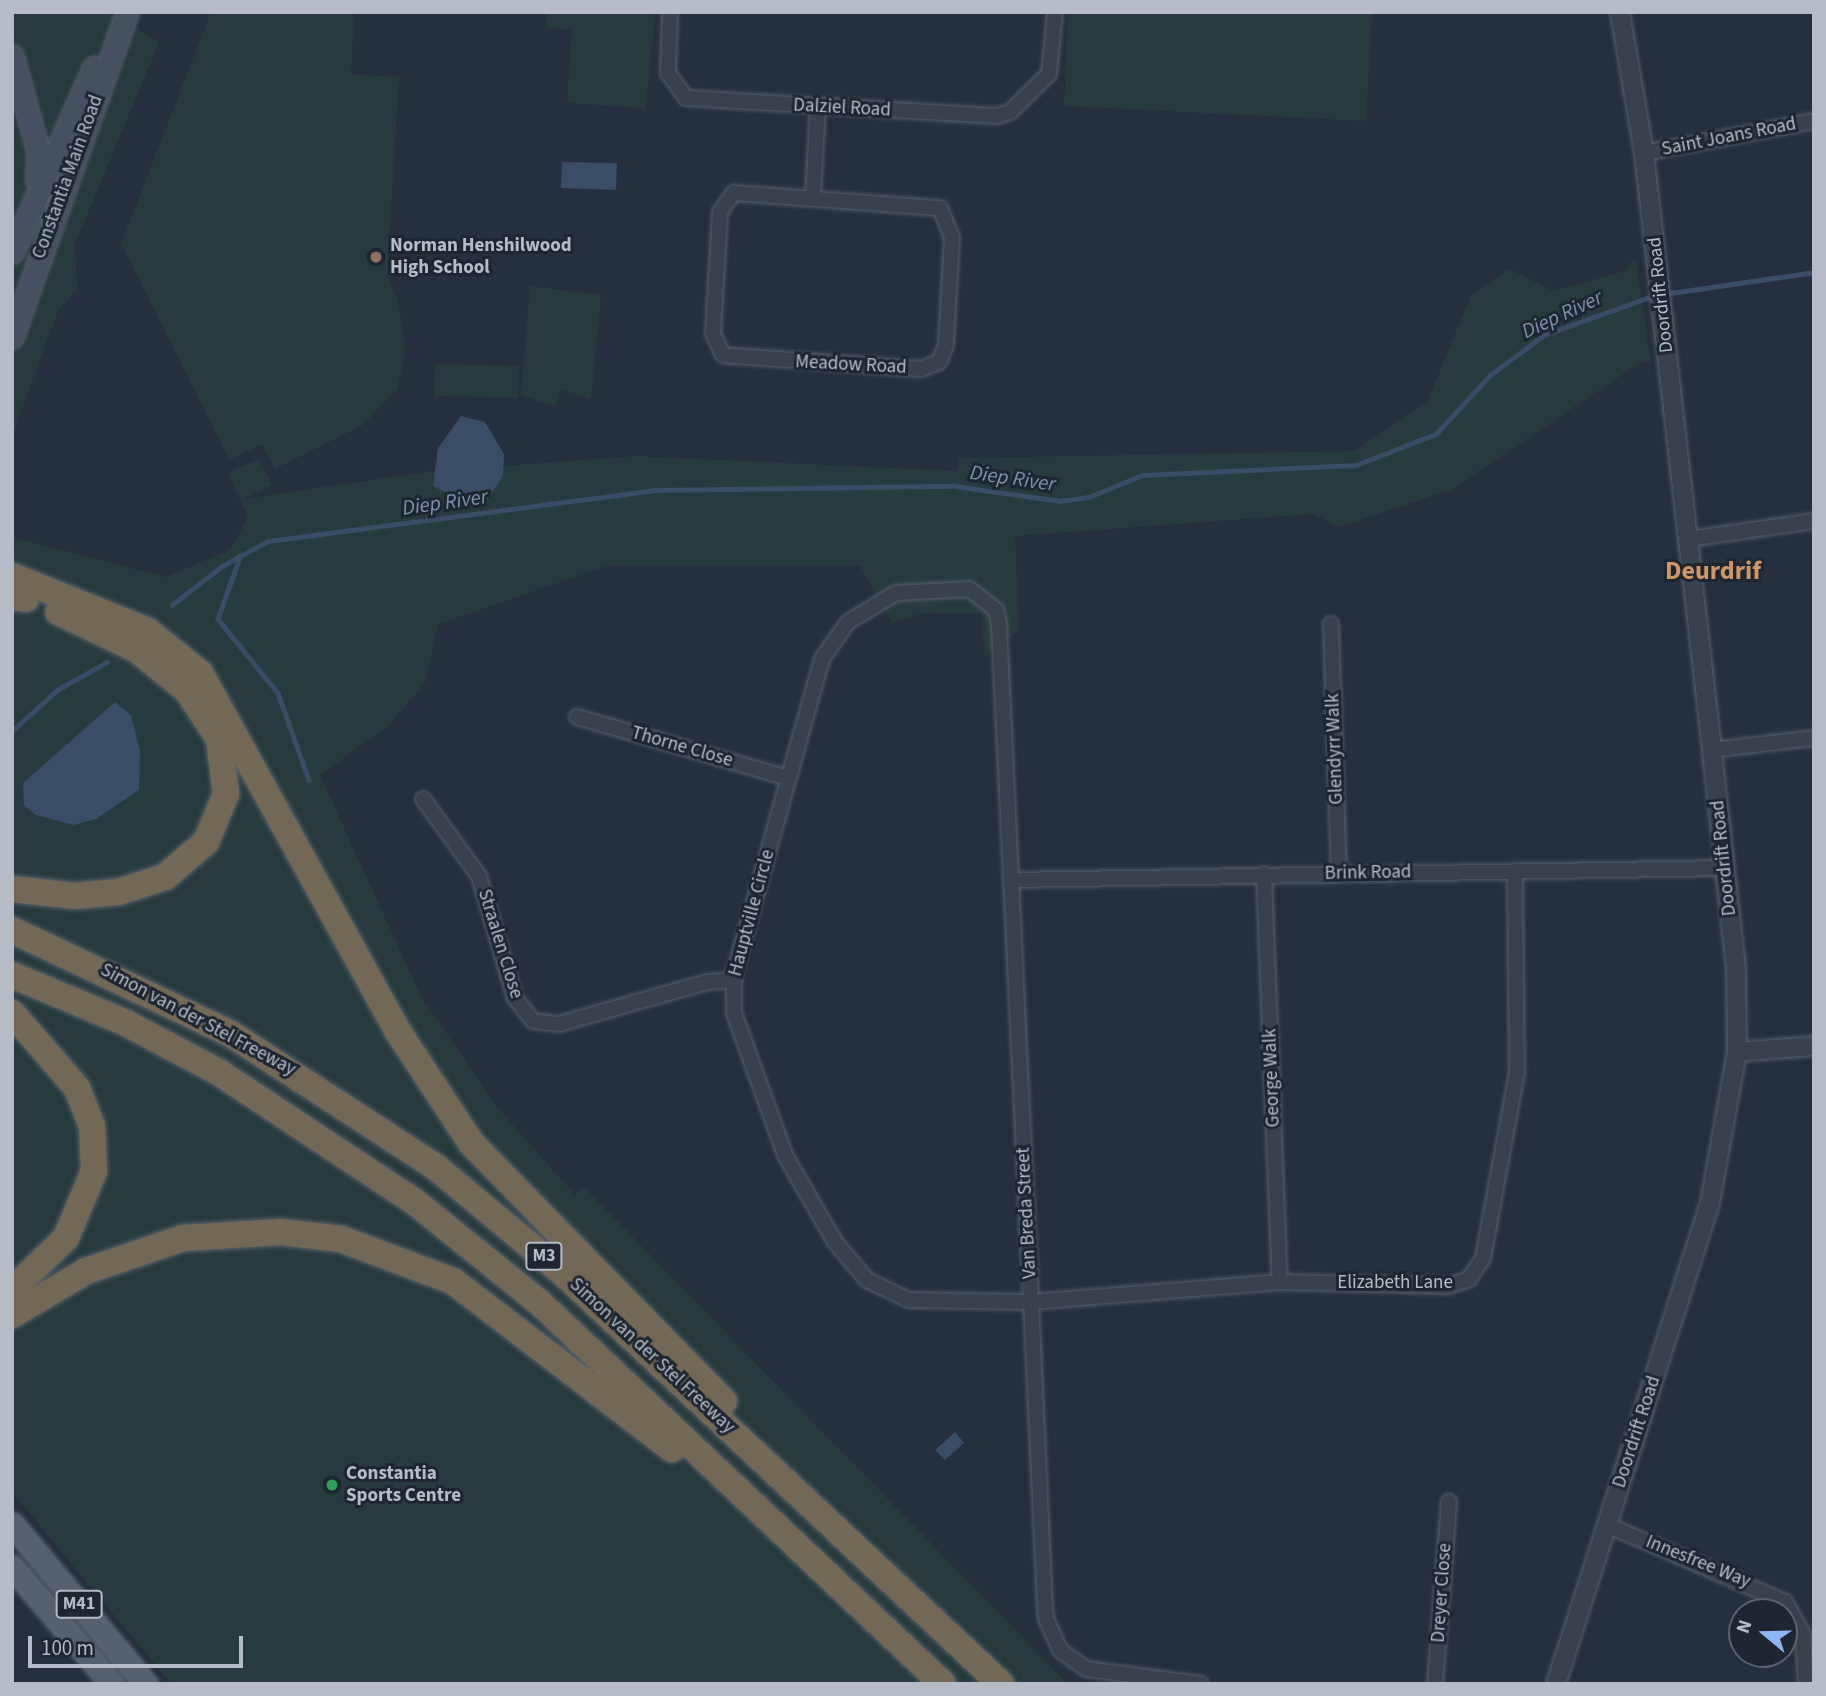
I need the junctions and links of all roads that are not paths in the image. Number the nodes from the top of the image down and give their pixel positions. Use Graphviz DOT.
graph roads {
  1 [pos="670,12"];
  2 [pos="1055,12"];
  3 [pos="1620,12"];
  4 [pos="125,15"];
  5 [pos="12,55"];
  6 [pos="818,106"];
  7 [pos="32,121"];
  8 [pos="1814,121"];
  9 [pos="55,153"];
  10 [pos="1644,153"];
  11 [pos="813,196"];
  12 [pos="50,218"];
  13 [pos="22,228"];
  14 [pos="12,252"];
  15 [pos="12,337"];
  16 [pos="1814,521"];
  17 [pos="1689,539"];
  18 [pos="12,576"];
  19 [pos="17,597"];
  20 [pos="999,624"];
  21 [pos="1331,624"];
  22 [pos="577,716"];
  23 [pos="1814,738"];
  24 [pos="1712,750"];
  25 [pos="788,778"];
  26 [pos="423,799"];
  27 [pos="1725,868"];
  28 [pos="1515,871"];
  29 [pos="1339,873"];
  30 [pos="1264,874"];
  31 [pos="1011,880"];
  32 [pos="12,889"];
  33 [pos="12,930"];
  34 [pos="12,975"];
  35 [pos="734,980"];
  36 [pos="12,1013"];
  37 [pos="1814,1046"];
  38 [pos="1737,1052"];
  39 [pos="1280,1282"];
  40 [pos="12,1290"];
  41 [pos="1031,1303"];
  42 [pos="12,1315"];
  43 [pos="789,1483"];
  44 [pos="1449,1502"];
  45 [pos="12,1524"];
  46 [pos="1607,1525"];
  47 [pos="806,1556"];
  48 [pos="12,1567"];
  49 [pos="112,1684"];
  50 [pos="146,1684"];
  51 [pos="943,1684"];
  52 [pos="1001,1684"];
  53 [pos="1201,1684"];
  54 [pos="1435,1684"];
  55 [pos="1556,1684"];
  56 [pos="1806,1684"];
  1 -- 6 [label="street, Dalziel Road"];
  2 -- 6 [label="street, Dalziel Road"];
  3 -- 10 [label="street, Doordrift Road"];
  4 -- 9 [label="main road, Constantia Main Road"];
  4 -- 12 [label="main road, Constantia Main Road"];
  5 -- 7 [label="main road"];
  6 -- 11 [label="street"];
  7 -- 9 [label="main road"];
  7 -- 13 [label="main road"];
  8 -- 10 [label="street, Saint Joans Road"];
  9 -- 12 [label="main road"];
  9 -- 13 [label="main road, Constantia Main Road"];
  10 -- 17 [label="street, Doordrift Road"];
  11 -- 11 [label="street, Meadow Road"];
  12 -- 15 [label="main road, Constantia Main Road"];
  13 -- 14 [label="main road, Constantia Main Road"];
  16 -- 17 [label="street"];
  17 -- 24 [label="street, Doordrift Road"];
  18 -- 43 [label="highway"];
  19 -- 32 [label="highway"];
  20 -- 25 [label="street, Hauptville Circle"];
  20 -- 31 [label="street, Van Breda Street"];
  21 -- 29 [label="street, Glendyrr Walk"];
  22 -- 25 [label="street, Thorne Close"];
  23 -- 24 [label="street"];
  24 -- 27 [label="street, Doordrift Road"];
  25 -- 35 [label="street, Hauptville Circle"];
  26 -- 35 [label="street, Straalen Close"];
  27 -- 28 [label="street, Brink Road"];
  27 -- 38 [label="street, Doordrift Road"];
  28 -- 29 [label="street, Brink Road"];
  28 -- 39 [label="street, Elizabeth Lane"];
  29 -- 30 [label="street, Brink Road"];
  30 -- 31 [label="street, Brink Road"];
  30 -- 39 [label="street, George Walk"];
  31 -- 41 [label="street, Van Breda Street"];
  33 -- 43 [label="highway, Simon van der Stel Freeway / M3"];
  34 -- 47 [label="highway, Simon van der Stel Freeway / M3"];
  35 -- 41 [label="street, Hauptville Circle"];
  36 -- 40 [label="highway"];
  37 -- 38 [label="street"];
  38 -- 46 [label="street, Doordrift Road"];
  39 -- 41 [label="street, Elizabeth Lane"];
  41 -- 53 [label="street, Van Breda Street"];
  42 -- 47 [label="highway"];
  43 -- 52 [label="highway, Simon van der Stel Freeway / M3"];
  44 -- 54 [label="street, Dreyer Close"];
  45 -- 50 [label="main road, M41"];
  46 -- 55 [label="street, Doordrift Road"];
  46 -- 56 [label="street, Innesfree Way"];
  47 -- 51 [label="highway, Simon van der Stel Freeway / M3"];
  48 -- 49 [label="main road, M41"];
}
